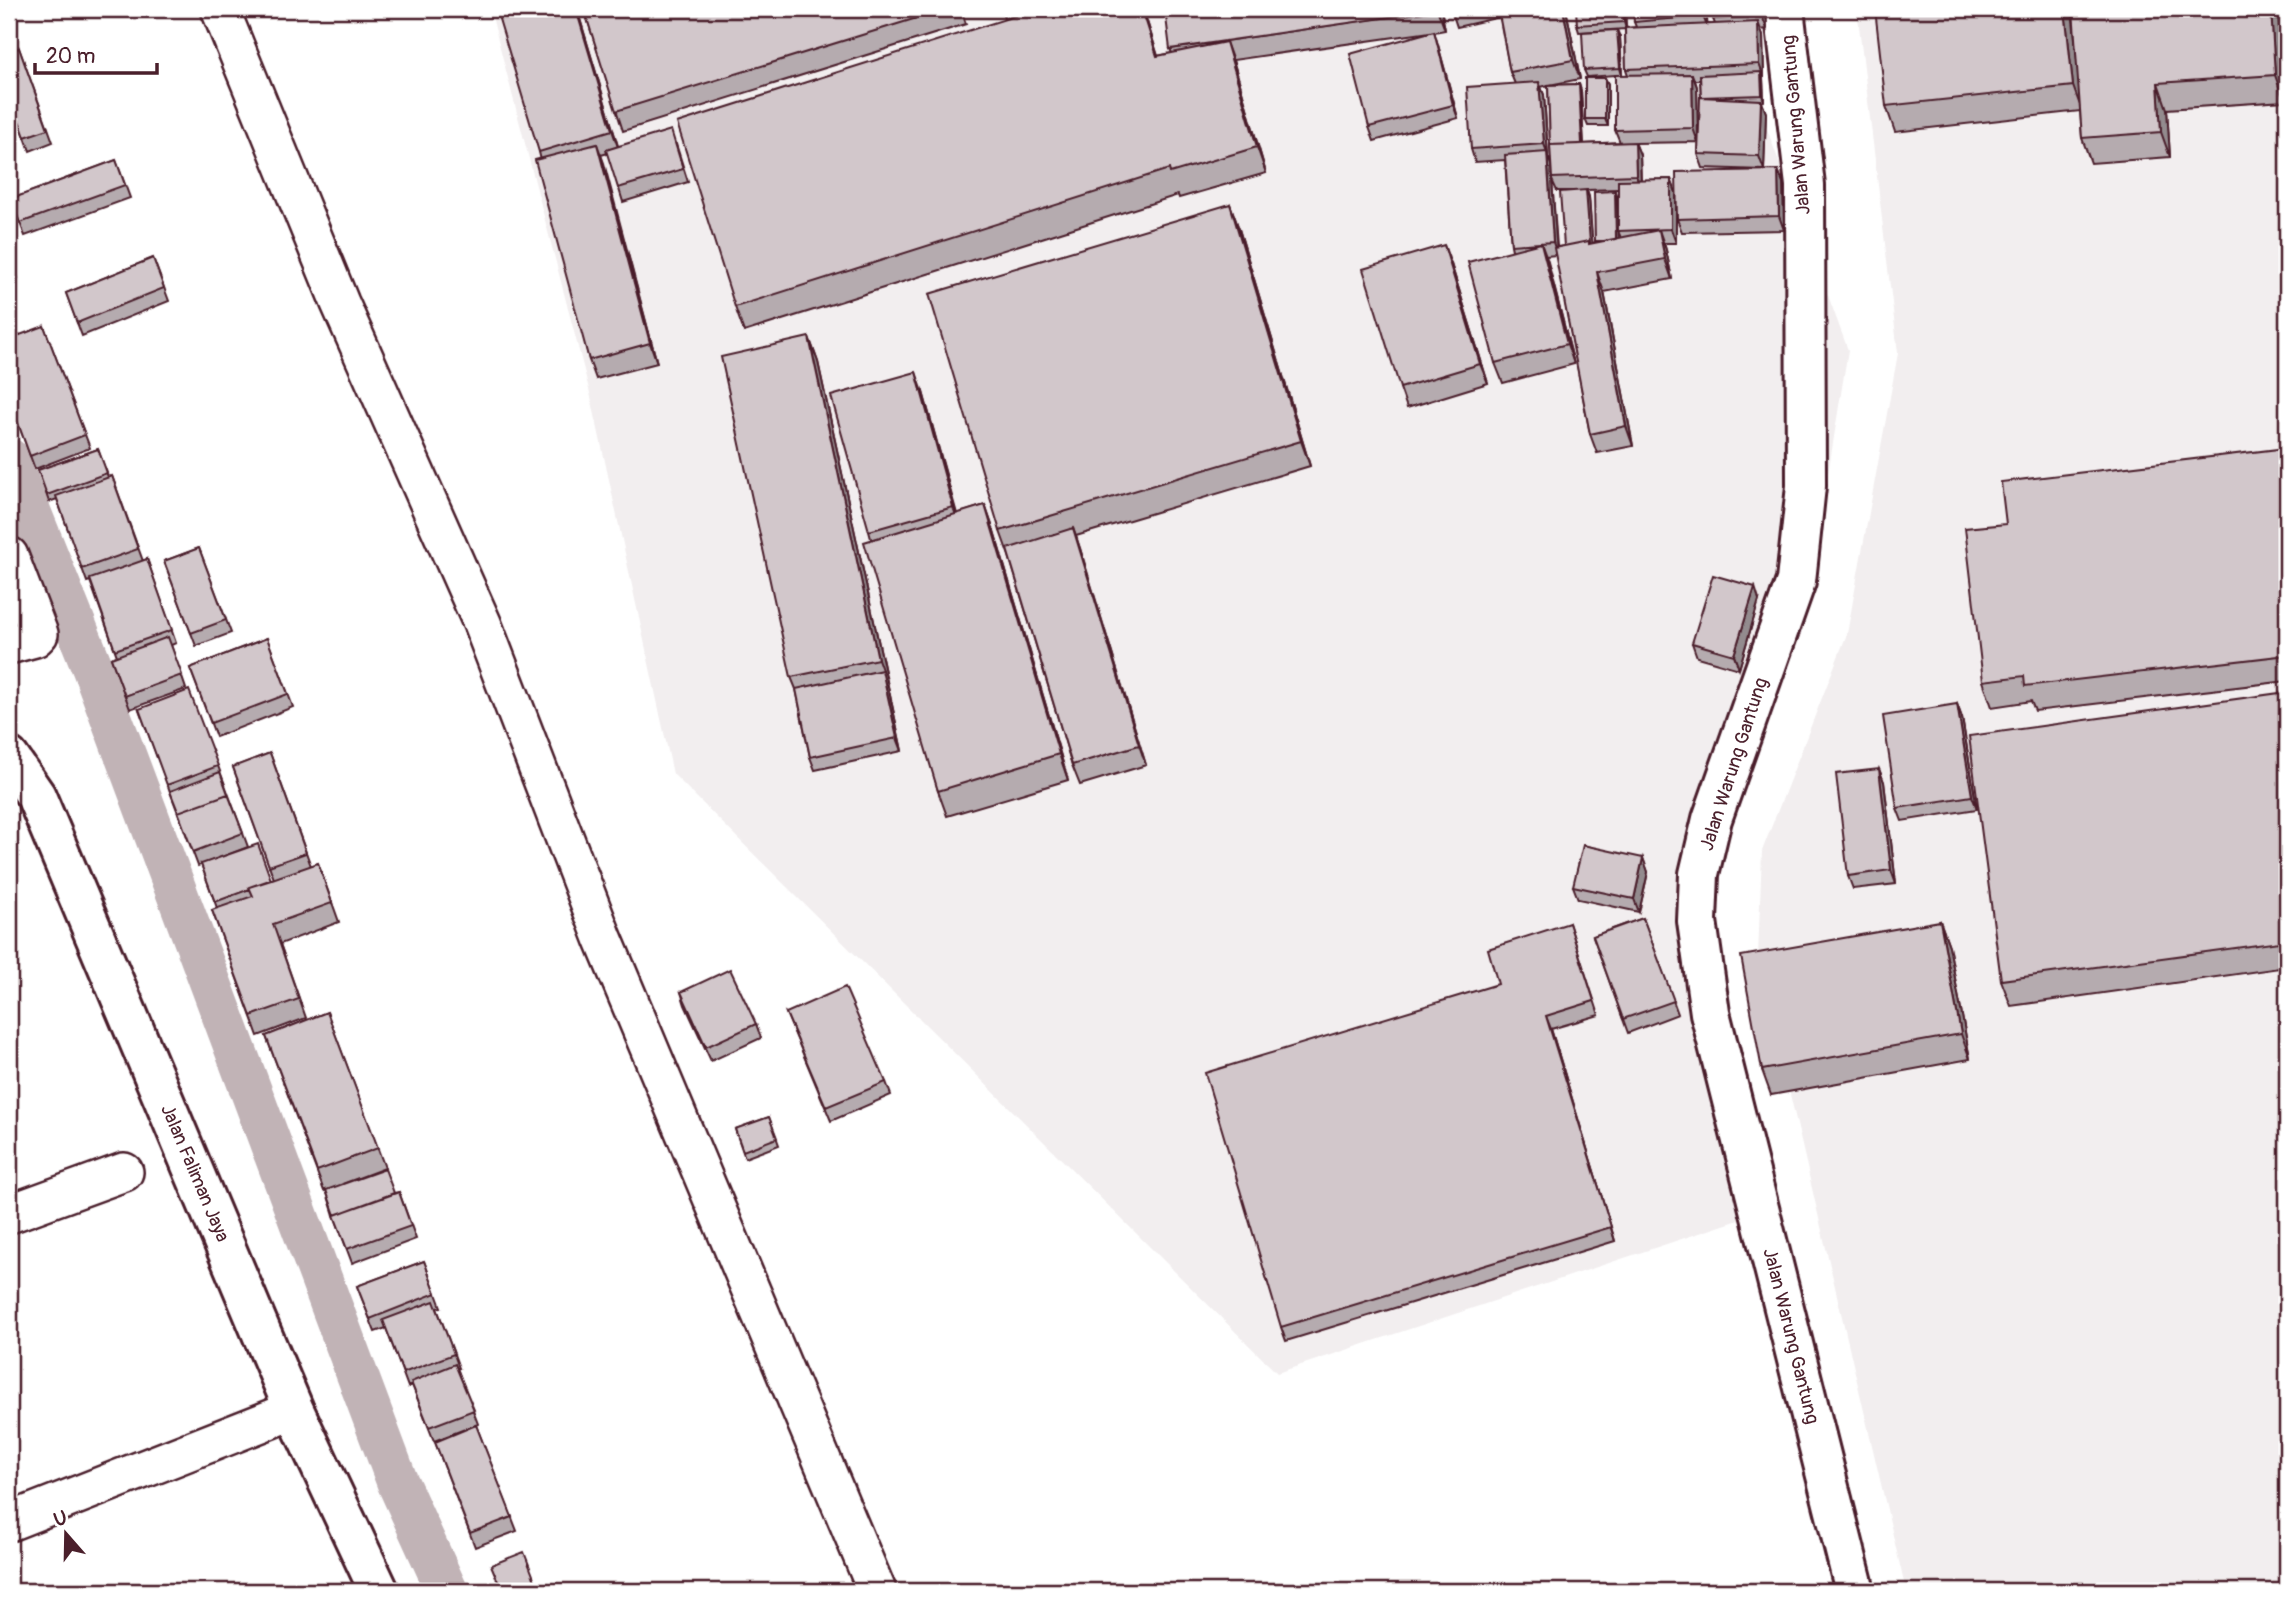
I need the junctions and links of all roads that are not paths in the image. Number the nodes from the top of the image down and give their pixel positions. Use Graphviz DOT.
graph roads {
  1 [pos="220,9"];
  2 [pos="1784,9"];
  3 [pos="9,556"];
  4 [pos="20,642"];
  5 [pos="9,757"];
  6 [pos="124,1172"];
  7 [pos="9,1214"];
  8 [pos="294,1410"];
  9 [pos="9,1522"];
  10 [pos="379,1591"];
  11 [pos="877,1591"];
  12 [pos="1855,1591"];
  1 -- 11 [label="street"];
  2 -- 12 [label="street, Jalan Warung Gantung"];
  3 -- 4 [label="street"];
  5 -- 8 [label="street, Jalan Faliman Jaya"];
  6 -- 7 [label="street"];
  8 -- 9 [label="street"];
  8 -- 10 [label="street, Jalan Faliman Jaya"];
}
